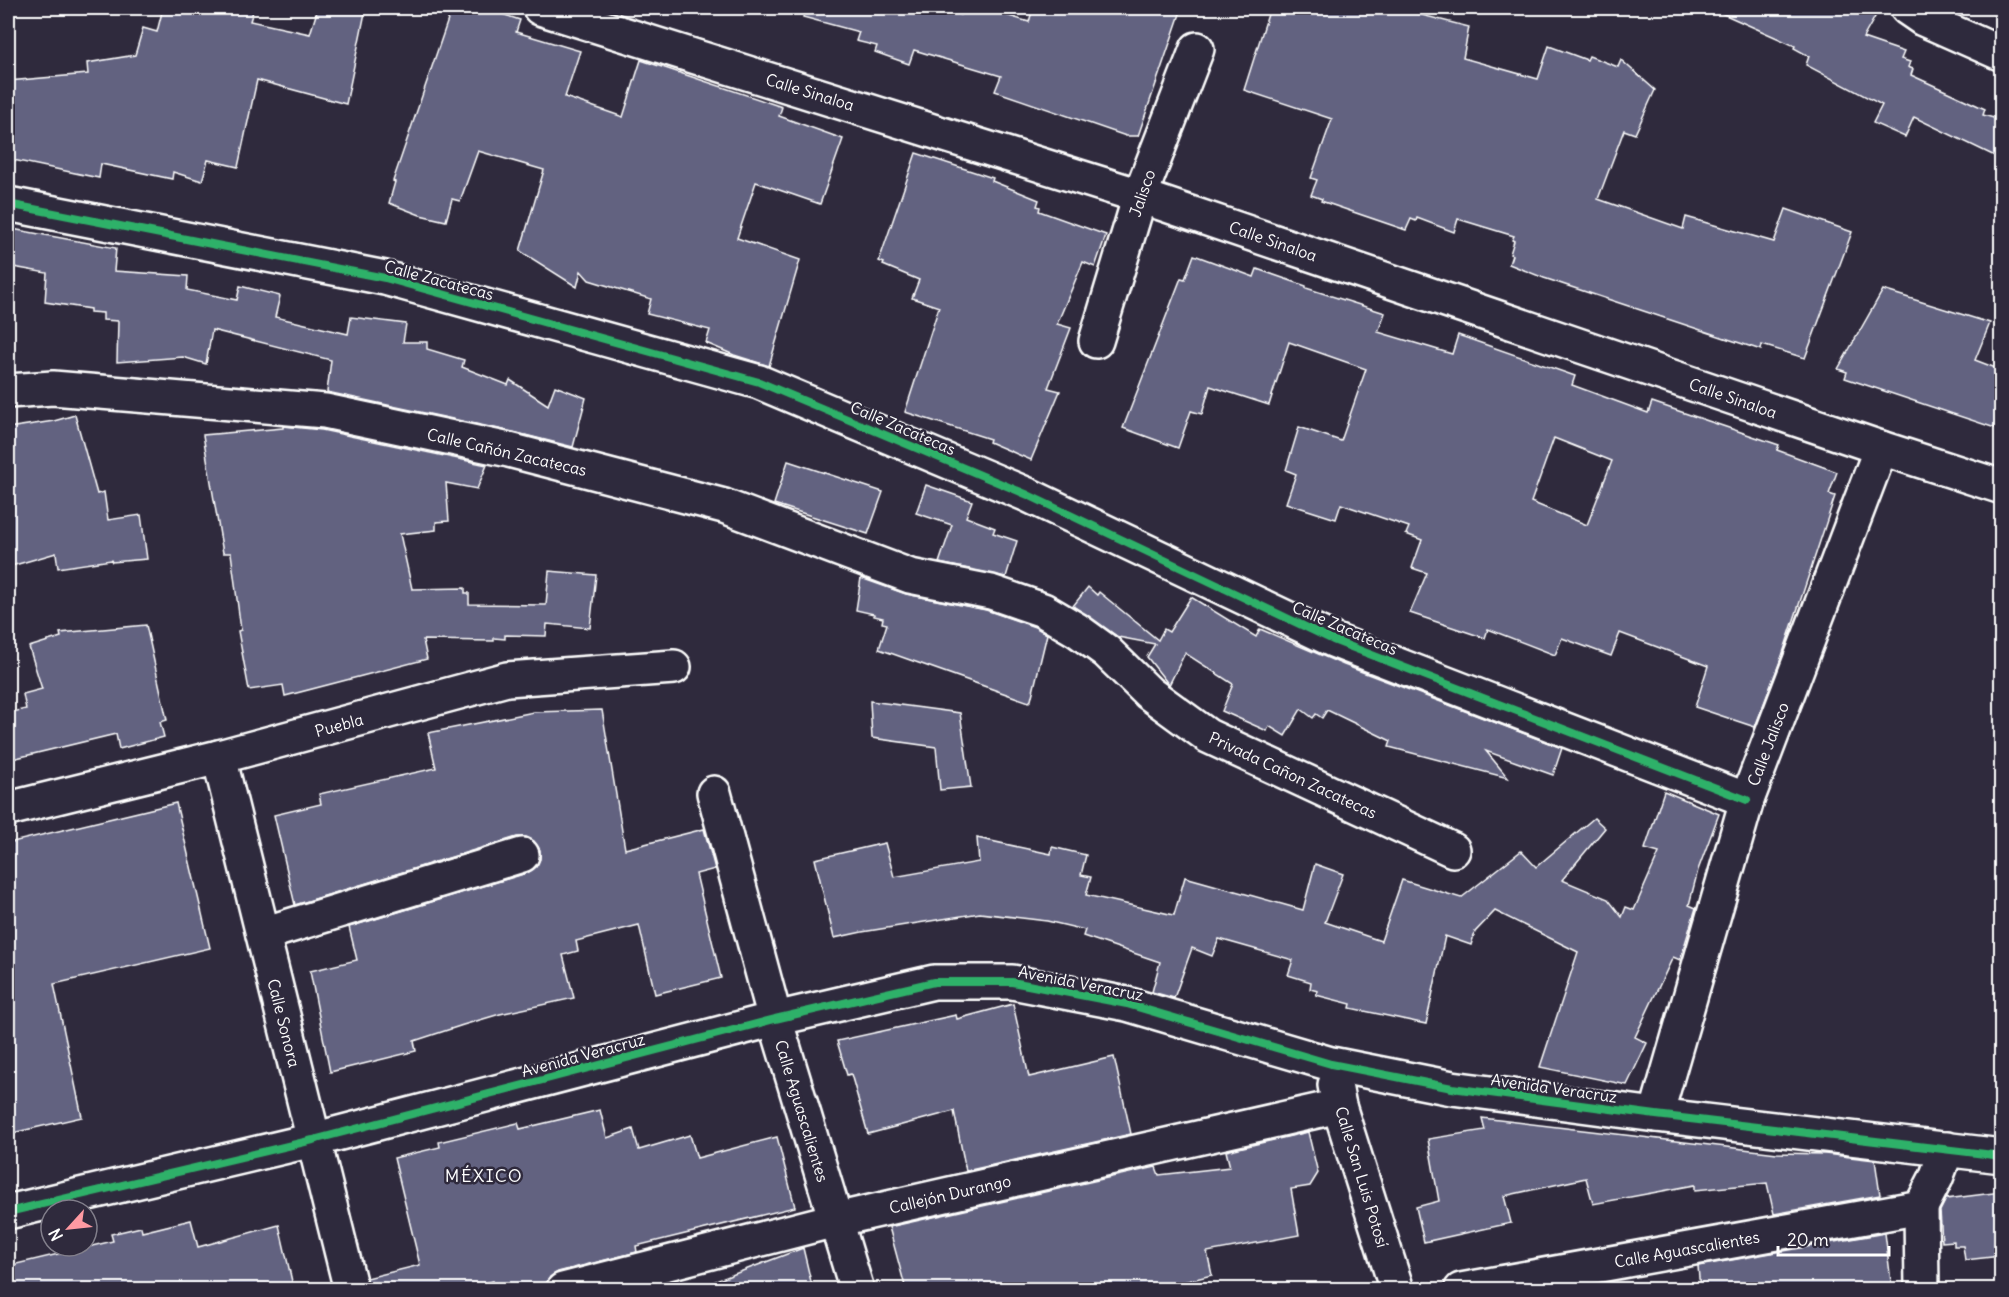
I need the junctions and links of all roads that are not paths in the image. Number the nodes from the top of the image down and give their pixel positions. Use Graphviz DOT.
graph roads {
  1 [pos="540,8"];
  2 [pos="1907,8"];
  3 [pos="1197,49"];
  4 [pos="2001,54"];
  5 [pos="1140,196"];
  6 [pos="8,204"];
  7 [pos="1096,341"];
  8 [pos="8,391"];
  9 [pos="1881,448"];
  10 [pos="2001,487"];
  11 [pos="991,592"];
  12 [pos="674,667"];
  13 [pos="219,757"];
  14 [pos="714,793"];
  15 [pos="1747,800"];
  16 [pos="8,809"];
  17 [pos="1454,850"];
  18 [pos="522,855"];
  19 [pos="262,934"];
  20 [pos="775,1019"];
  21 [pos="1331,1064"];
  22 [pos="1339,1106"];
  23 [pos="1656,1115"];
  24 [pos="313,1140"];
  25 [pos="1947,1149"];
  26 [pos="2001,1156"];
  27 [pos="1921,1207"];
  28 [pos="8,1212"];
  29 [pos="835,1220"];
  30 [pos="351,1290"];
  31 [pos="563,1290"];
  32 [pos="857,1290"];
  33 [pos="1397,1290"];
  34 [pos="1461,1290"];
  35 [pos="1922,1290"];
  1 -- 5 [label="street, Calle Sinaloa"];
  2 -- 4 [label="street"];
  3 -- 5 [label="street, Jalisco"];
  5 -- 7 [label="street, Jalisco"];
  5 -- 9 [label="street, Calle Sinaloa"];
  6 -- 15 [label="street, Calle Zacatecas"];
  8 -- 11 [label="street, Calle Cañón Zacatecas"];
  9 -- 10 [label="street, Calle Sinaloa"];
  9 -- 15 [label="street, Calle Jalisco"];
  11 -- 17 [label="street, Privada Cañon Zacatecas"];
  12 -- 13 [label="street, Puebla"];
  13 -- 16 [label="street, Puebla"];
  13 -- 19 [label="street, Calle Sonora"];
  14 -- 20 [label="street, Calle Aguascalientes"];
  15 -- 23 [label="street, Calle Jalisco"];
  18 -- 19 [label="street"];
  19 -- 24 [label="street, Calle Sonora"];
  20 -- 21 [label="street, Avenida Veracruz"];
  20 -- 24 [label="street, Avenida Veracruz"];
  20 -- 29 [label="street, Calle Aguascalientes"];
  21 -- 22 [label="street, Calle San Luis Potosí"];
  21 -- 23 [label="street, Avenida Veracruz"];
  22 -- 29 [label="street, Callejón Durango"];
  22 -- 33 [label="street, Calle San Luis Potosí"];
  23 -- 25 [label="street, Avenida Veracruz"];
  24 -- 28 [label="street, Avenida Veracruz"];
  24 -- 30 [label="street, Calle Sonora"];
  25 -- 26 [label="street, Avenida Veracruz"];
  25 -- 27 [label="street"];
  27 -- 34 [label="street, Calle Aguascalientes"];
  27 -- 35 [label="street"];
  29 -- 31 [label="street, Callejón Durango"];
  29 -- 32 [label="street, Calle Aguascalientes"];
}
